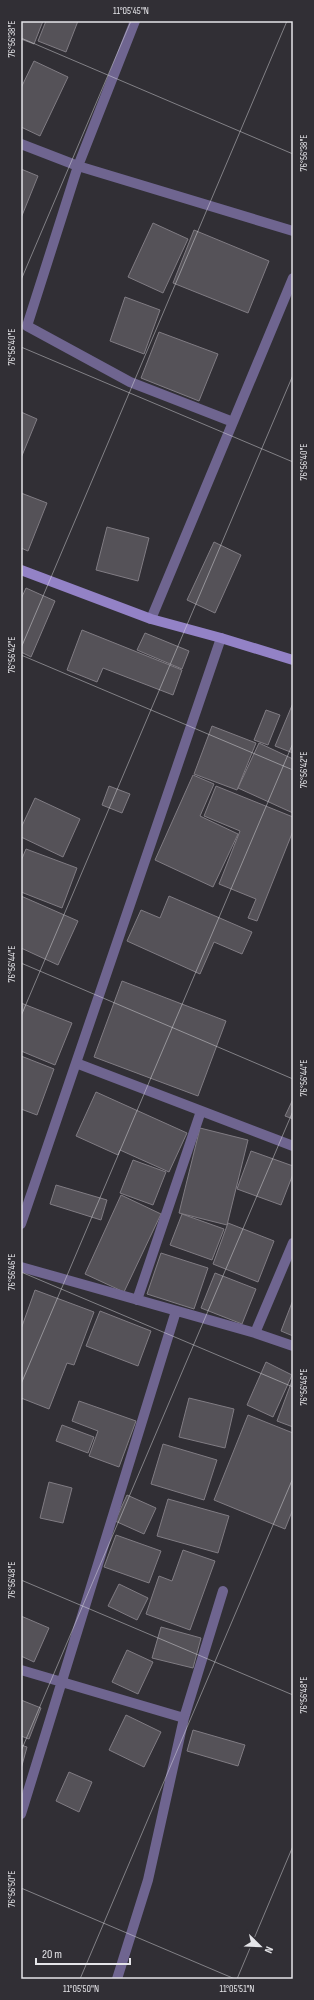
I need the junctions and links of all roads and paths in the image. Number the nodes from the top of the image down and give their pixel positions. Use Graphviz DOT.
graph roads {
  1 [pos="135,21"];
  2 [pos="21,144"];
  3 [pos="78,166"];
  4 [pos="293,231"];
  5 [pos="293,278"];
  6 [pos="233,422"];
  7 [pos="21,570"];
  8 [pos="151,619"];
  9 [pos="221,638"];
  10 [pos="293,660"];
  11 [pos="76,1063"];
  12 [pos="201,1110"];
  13 [pos="293,1146"];
  14 [pos="21,1224"];
  15 [pos="293,1243"];
  16 [pos="21,1267"];
  17 [pos="137,1300"];
  18 [pos="176,1311"];
  19 [pos="256,1333"];
  20 [pos="293,1346"];
  21 [pos="223,1591"];
  22 [pos="21,1670"];
  23 [pos="60,1682"];
  24 [pos="184,1718"];
  25 [pos="21,1814"];
  26 [pos="117,1979"];
  1 -- 3 [label="street"];
  2 -- 3 [label="street"];
  3 -- 4 [label="street"];
  3 -- 6 [label="street"];
  5 -- 6 [label="street"];
  6 -- 8 [label="street"];
  7 -- 8 [label="street"];
  8 -- 9 [label="street"];
  9 -- 10 [label="street"];
  9 -- 11 [label="street"];
  11 -- 12 [label="street"];
  11 -- 14 [label="street"];
  12 -- 13 [label="street"];
  12 -- 17 [label="street"];
  15 -- 19 [label="street"];
  16 -- 17 [label="street"];
  17 -- 18 [label="street"];
  18 -- 19 [label="street"];
  18 -- 23 [label="street"];
  19 -- 20 [label="street"];
  21 -- 24 [label="street"];
  22 -- 23 [label="street"];
  23 -- 24 [label="street"];
  23 -- 25 [label="street"];
  24 -- 26 [label="street"];
}
